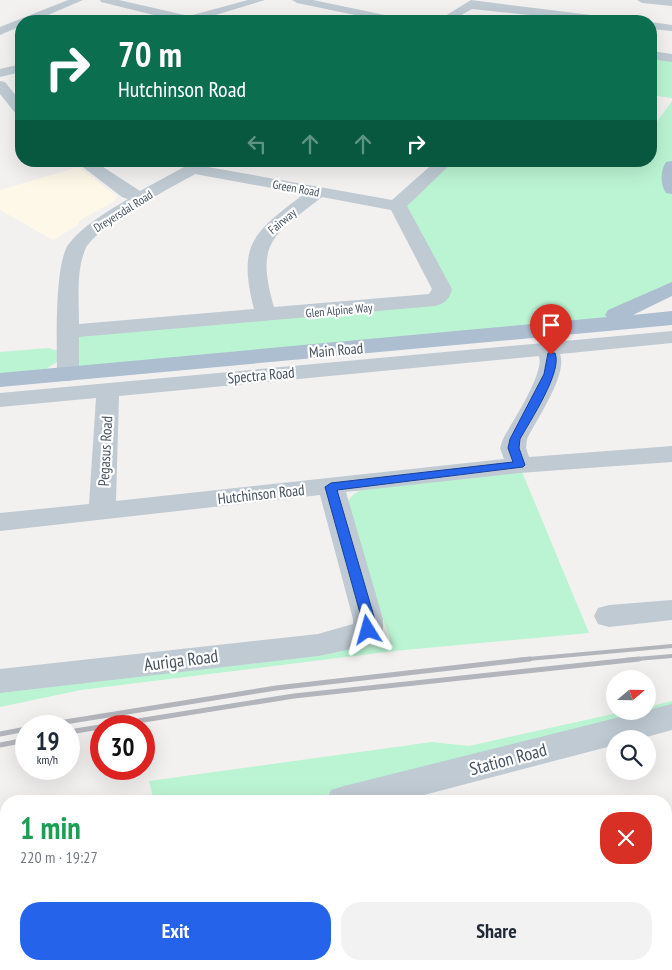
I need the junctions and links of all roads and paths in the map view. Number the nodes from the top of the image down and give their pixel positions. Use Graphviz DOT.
graph roads {
  1 [pos="78,0"];
  2 [pos="104,0"];
  3 [pos="260,0"];
  4 [pos="297,0"];
  5 [pos="642,0"];
  6 [pos="474,2"];
  7 [pos="672,3"];
  8 [pos="40,15"];
  9 [pos="166,15"];
  10 [pos="205,15"];
  11 [pos="371,15"];
  12 [pos="453,15"];
  13 [pos="570,15"];
  14 [pos="15,25"];
  15 [pos="657,26"];
  16 [pos="672,28"];
  17 [pos="0,31"];
  18 [pos="657,56"];
  19 [pos="672,58"];
  20 [pos="15,69"];
  21 [pos="0,73"];
  22 [pos="2,91"];
  23 [pos="15,104"];
  24 [pos="672,166"];
  25 [pos="91,167"];
  26 [pos="197,167"];
  27 [pos="210,167"];
  28 [pos="439,167"];
  29 [pos="672,189"];
  30 [pos="318,192"];
  31 [pos="143,198"];
  32 [pos="398,206"];
  33 [pos="672,288"];
  34 [pos="266,315"];
  35 [pos="672,318"];
  36 [pos="69,331"];
  37 [pos="672,337"];
  38 [pos="545,340"];
  39 [pos="354,357"];
  40 [pos="68,374"];
  41 [pos="0,380"];
  42 [pos="108,390"];
  43 [pos="0,400"];
  44 [pos="672,454"];
  45 [pos="519,465"];
  46 [pos="331,487"];
  47 [pos="102,511"];
  48 [pos="0,522"];
  49 [pos="672,610"];
  50 [pos="609,616"];
  51 [pos="0,681"];
  52 [pos="672,717"];
  53 [pos="367,795"];
  1 -- 8 [label="street"];
  2 -- 9 [label="street"];
  3 -- 10 [label="street"];
  4 -- 11 [label="street"];
  5 -- 7 [label="street"];
  6 -- 12 [label="street"];
  6 -- 13 [label="street"];
  14 -- 17 [label="street"];
  15 -- 16 [label="street"];
  18 -- 19 [label="street"];
  20 -- 21 [label="street"];
  22 -- 23 [label="street"];
  24 -- 29 [label="main road"];
  25 -- 31 [label="street"];
  26 -- 31 [label="street, Dreyersdal Road"];
  27 -- 30 [label="street, Green Road"];
  28 -- 32 [label="street"];
  30 -- 32 [label="street, Green Road"];
  30 -- 34 [label="street, Fairway"];
  31 -- 36 [label="street, Dreyersdal Road"];
  32 -- 34 [label="street, Glen Alpine Way"];
  33 -- 38 [label="main road"];
  34 -- 36 [label="street, Glen Alpine Way"];
  35 -- 38 [label="main road, Main Road"];
  36 -- 40 [label="street, Dreyersdal Road"];
  37 -- 38 [label="street"];
  38 -- 39 [label="main road, Main Road"];
  38 -- 45 [label="street"];
  39 -- 40 [label="main road, Main Road"];
  39 -- 42 [label="street, Spectra Road"];
  40 -- 41 [label="main road, Main Road"];
  42 -- 43 [label="street, Spectra Road"];
  42 -- 47 [label="street, Pegasus Road"];
  44 -- 45 [label="street, Hutchinson Road"];
  45 -- 46 [label="street, Hutchinson Road"];
  46 -- 47 [label="street, Hutchinson Road"];
  46 -- 51 [label="street, Auriga Road"];
  47 -- 48 [label="street, Hutchinson Road"];
  49 -- 50 [label="street"];
  52 -- 53 [label="street, Station Road"];
}
